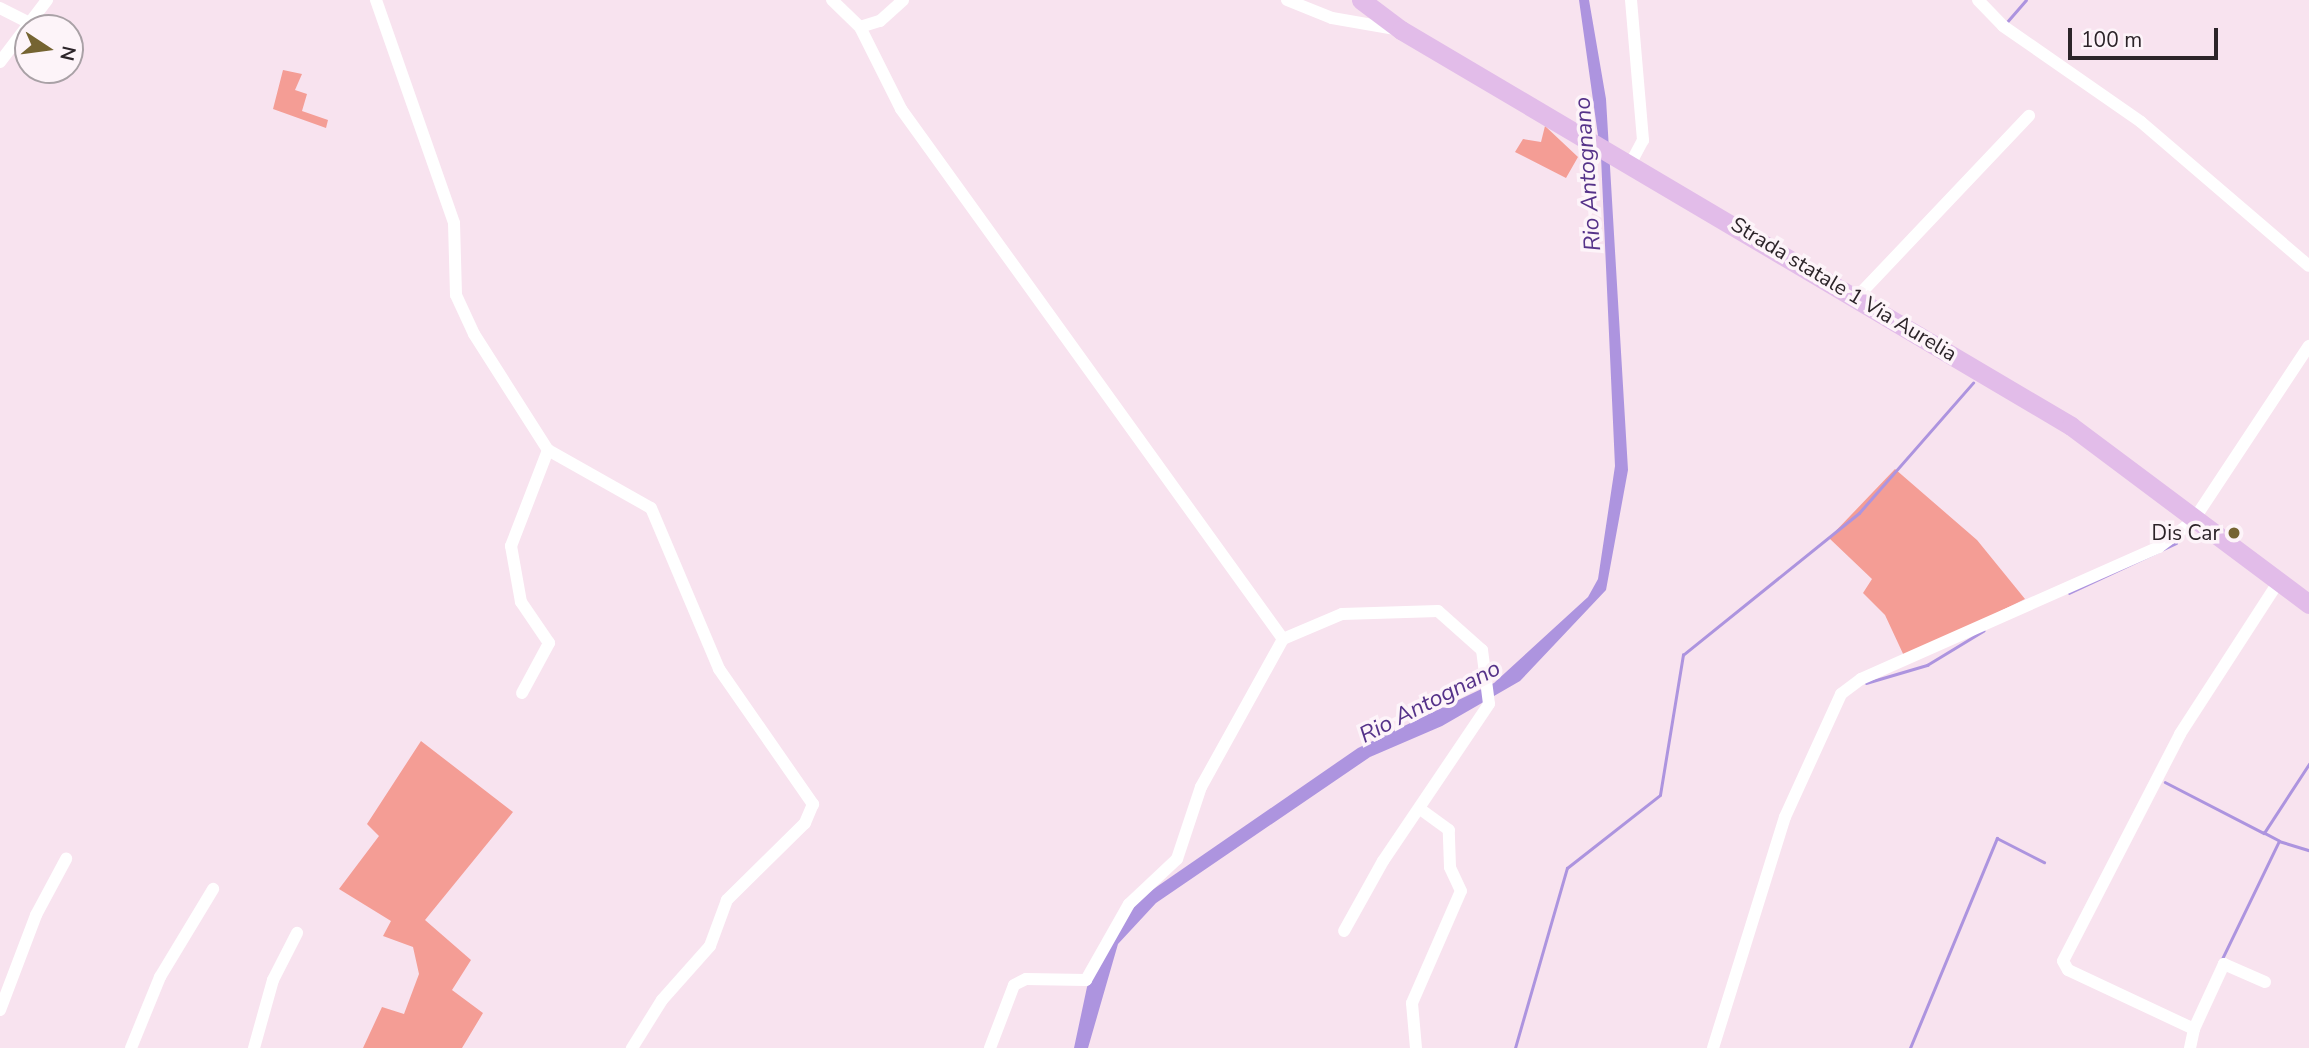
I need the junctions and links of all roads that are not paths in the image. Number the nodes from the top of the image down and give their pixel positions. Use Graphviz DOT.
graph roads {
  1 [pos="376,0"];
  2 [pos="832,0"];
  3 [pos="903,0"];
  4 [pos="1287,0"];
  5 [pos="1361,0"];
  6 [pos="1631,0"];
  7 [pos="1978,0"];
  8 [pos="860,27"];
  9 [pos="1401,30"];
  10 [pos="14,44"];
  11 [pos="0,62"];
  12 [pos="2029,116"];
  13 [pos="1629,161"];
  14 [pos="2309,267"];
  15 [pos="1857,297"];
  16 [pos="2309,346"];
  17 [pos="548,450"];
  18 [pos="2193,521"];
  19 [pos="2277,584"];
  20 [pos="2309,604"];
  21 [pos="1283,639"];
  22 [pos="522,694"];
  23 [pos="1421,810"];
  24 [pos="66,859"];
  25 [pos="213,889"];
  26 [pos="1344,931"];
  27 [pos="298,933"];
  28 [pos="2265,982"];
  29 [pos="0,1010"];
  30 [pos="2194,1030"];
  31 [pos="131,1048"];
  32 [pos="254,1048"];
  33 [pos="632,1048"];
  34 [pos="990,1048"];
  35 [pos="1416,1048"];
  36 [pos="1713,1048"];
  37 [pos="2190,1048"];
  1 -- 17 [label="street"];
  2 -- 8 [label="street"];
  3 -- 8 [label="street"];
  4 -- 9 [label="street"];
  5 -- 9 [label="main road, Strada statale 1 Via Aurelia"];
  6 -- 13 [label="street"];
  7 -- 14 [label="street"];
  8 -- 21 [label="street"];
  9 -- 13 [label="main road, Strada statale 1 Via Aurelia"];
  10 -- 11 [label="street"];
  12 -- 15 [label="street"];
  13 -- 15 [label="main road, Strada statale 1 Via Aurelia"];
  15 -- 18 [label="main road, Strada statale 1 Via Aurelia"];
  16 -- 18 [label="street"];
  17 -- 22 [label="street"];
  17 -- 33 [label="street"];
  18 -- 19 [label="main road, Strada statale 1 Via Aurelia"];
  18 -- 36 [label="street"];
  19 -- 20 [label="main road, Strada statale 1 Via Aurelia"];
  19 -- 30 [label="street"];
  21 -- 23 [label="street"];
  21 -- 34 [label="street"];
  23 -- 26 [label="street"];
  23 -- 35 [label="street"];
  24 -- 29 [label="street"];
  25 -- 31 [label="street"];
  27 -- 32 [label="street"];
  28 -- 30 [label="street"];
  30 -- 37 [label="street"];
}
